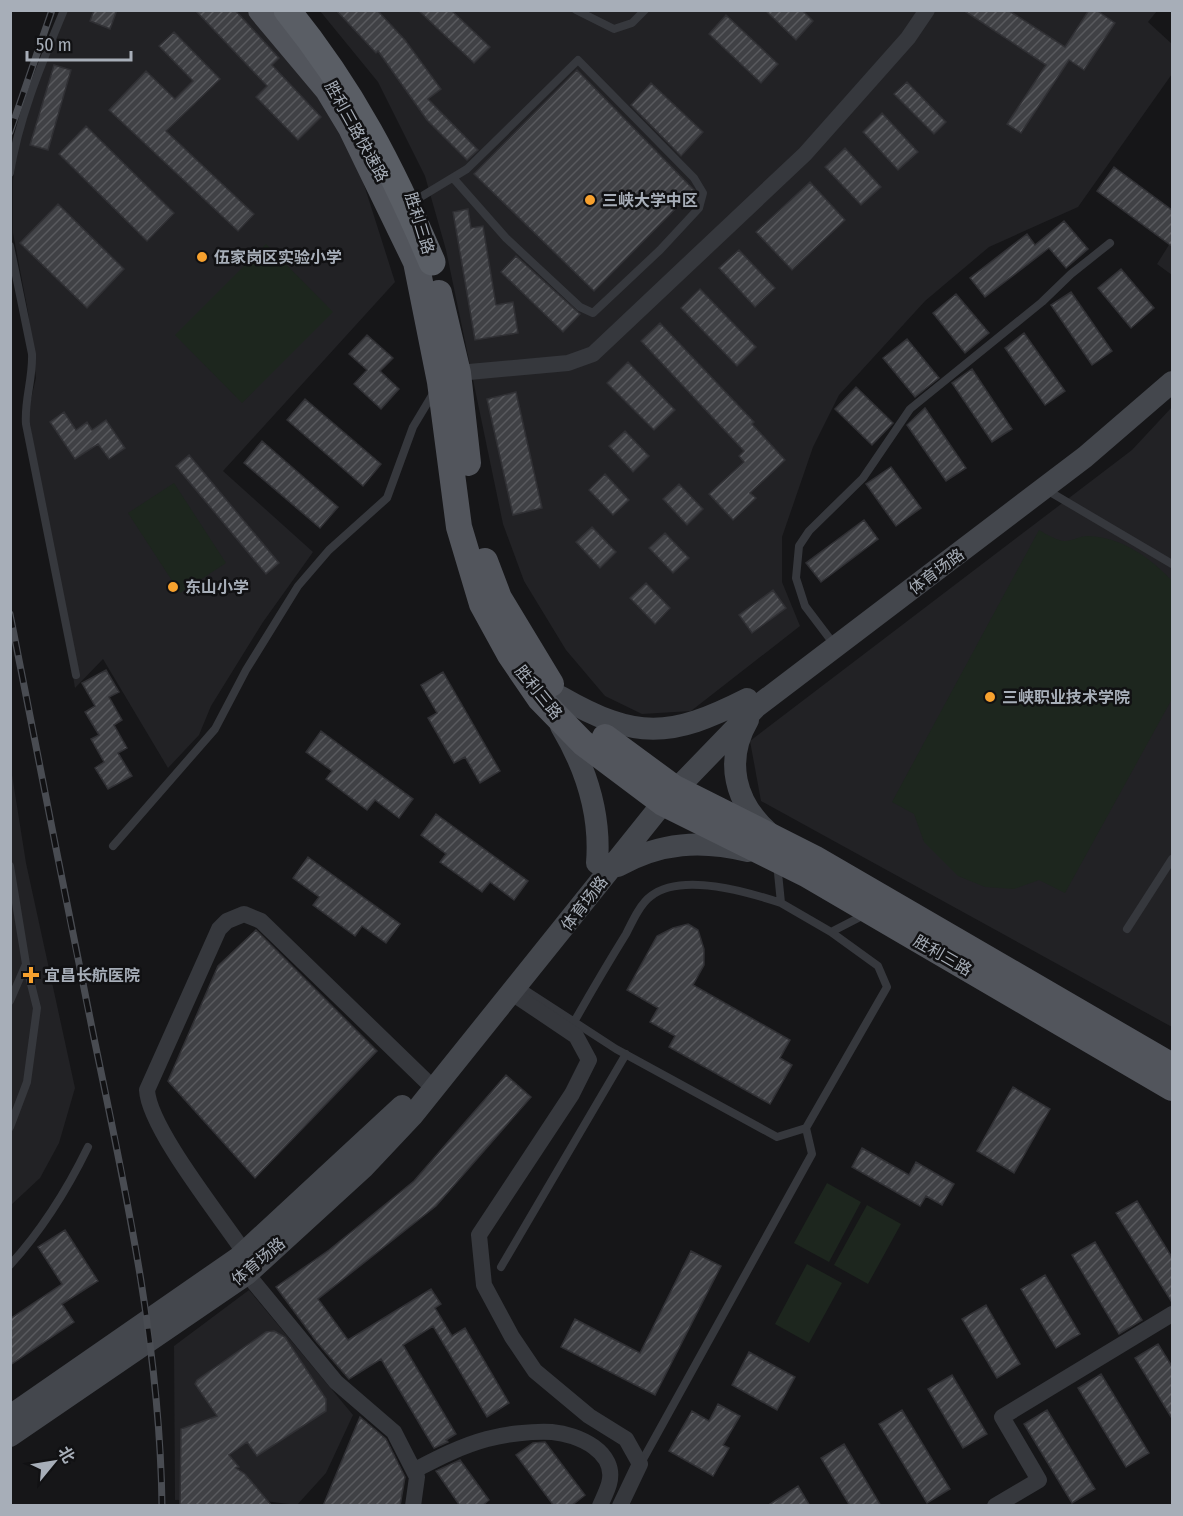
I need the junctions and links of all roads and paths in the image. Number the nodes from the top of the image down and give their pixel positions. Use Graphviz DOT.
graph roads {
  1 [pos="64,10"];
  2 [pos="261,10"];
  3 [pos="274,10"];
  4 [pos="287,10"];
  5 [pos="301,10"];
  6 [pos="576,10"];
  7 [pos="645,10"];
  8 [pos="927,10"];
  9 [pos="10,173"];
  10 [pos="454,180"];
  11 [pos="403,197"];
  12 [pos="1110,243"];
  13 [pos="10,246"];
  14 [pos="424,262"];
  15 [pos="1173,370"];
  16 [pos="449,377"];
  17 [pos="1173,382"];
  18 [pos="1044,489"];
  19 [pos="1173,564"];
  20 [pos="830,639"];
  21 [pos="76,675"];
  22 [pos="556,703"];
  23 [pos="751,703"];
  24 [pos="664,792"];
  25 [pos="113,846"];
  26 [pos="774,852"];
  27 [pos="1173,860"];
  28 [pos="10,866"];
  29 [pos="603,867"];
  30 [pos="781,903"];
  31 [pos="870,912"];
  32 [pos="1127,929"];
  33 [pos="831,932"];
  34 [pos="26,964"];
  35 [pos="515,989"];
  36 [pos="10,1001"];
  37 [pos="574,1022"];
  38 [pos="626,1054"];
  39 [pos="1173,1066"];
  40 [pos="426,1081"];
  41 [pos="1173,1088"];
  42 [pos="10,1127"];
  43 [pos="806,1128"];
  44 [pos="88,1147"];
  45 [pos="245,1263"];
  46 [pos="10,1266"];
  47 [pos="501,1267"];
  48 [pos="1173,1314"];
  49 [pos="10,1416"];
  50 [pos="10,1436"];
  51 [pos="640,1464"];
  52 [pos="415,1470"];
  53 [pos="413,1506"];
  54 [pos="600,1506"];
  55 [pos="620,1506"];
  56 [pos="995,1506"];
  1 -- 9 [label="lane"];
  2 -- 14 [label="main road, 胜利三路"];
  3 -- 11 [label="highway, 胜利三路快速路"];
  4 -- 11 [label="highway, 胜利三路快速路"];
  5 -- 11 [label="main road, 胜利三路"];
  6 -- 7 [label="lane"];
  8 -- 16 [label="street"];
  10 -- 10 [label="lane"];
  10 -- 11 [label="lane"];
  11 -- 14 [label="highway"];
  12 -- 20 [label="lane"];
  13 -- 21 [label="lane"];
  14 -- 16 [label="main road, 胜利三路"];
  15 -- 20 [label="main road, 体育场路"];
  16 -- 22 [label="main road, 胜利三路"];
  16 -- 25 [label="lane"];
  17 -- 18 [label="main road, 体育场路"];
  18 -- 19 [label="lane"];
  18 -- 23 [label="main road, 体育场路"];
  20 -- 23 [label="main road, 体育场路"];
  22 -- 23 [label="main road"];
  22 -- 24 [label="main road, 胜利三路"];
  22 -- 29 [label="main road"];
  23 -- 24 [label="main road, 体育场路"];
  23 -- 26 [label="main road"];
  24 -- 26 [label="main road, 胜利三路"];
  24 -- 29 [label="main road, 体育场路"];
  26 -- 29 [label="main road"];
  26 -- 30 [label="lane"];
  26 -- 31 [label="main road, 胜利三路"];
  26 -- 39 [label="main road, 胜利三路"];
  27 -- 32 [label="lane"];
  28 -- 34 [label="lane"];
  29 -- 35 [label="main road, 体育场路"];
  29 -- 40 [label="main road, 体育场路"];
  30 -- 33 [label="lane"];
  30 -- 37 [label="lane"];
  31 -- 33 [label="lane"];
  31 -- 41 [label="main road, 胜利三路"];
  33 -- 43 [label="lane"];
  34 -- 36 [label="lane"];
  34 -- 42 [label="lane"];
  35 -- 37 [label="lane"];
  35 -- 45 [label="main road, 体育场路"];
  35 -- 51 [label="street"];
  37 -- 38 [label="lane"];
  38 -- 43 [label="lane"];
  38 -- 47 [label="lane"];
  40 -- 45 [label="main road, 体育场路"];
  40 -- 45 [label="street"];
  43 -- 51 [label="lane"];
  44 -- 46 [label="lane"];
  45 -- 49 [label="main road, 体育场路"];
  45 -- 50 [label="main road, 体育场路"];
  45 -- 52 [label="street"];
  48 -- 56 [label="street"];
  51 -- 55 [label="street"];
  52 -- 53 [label="street"];
  52 -- 54 [label="street"];
}
